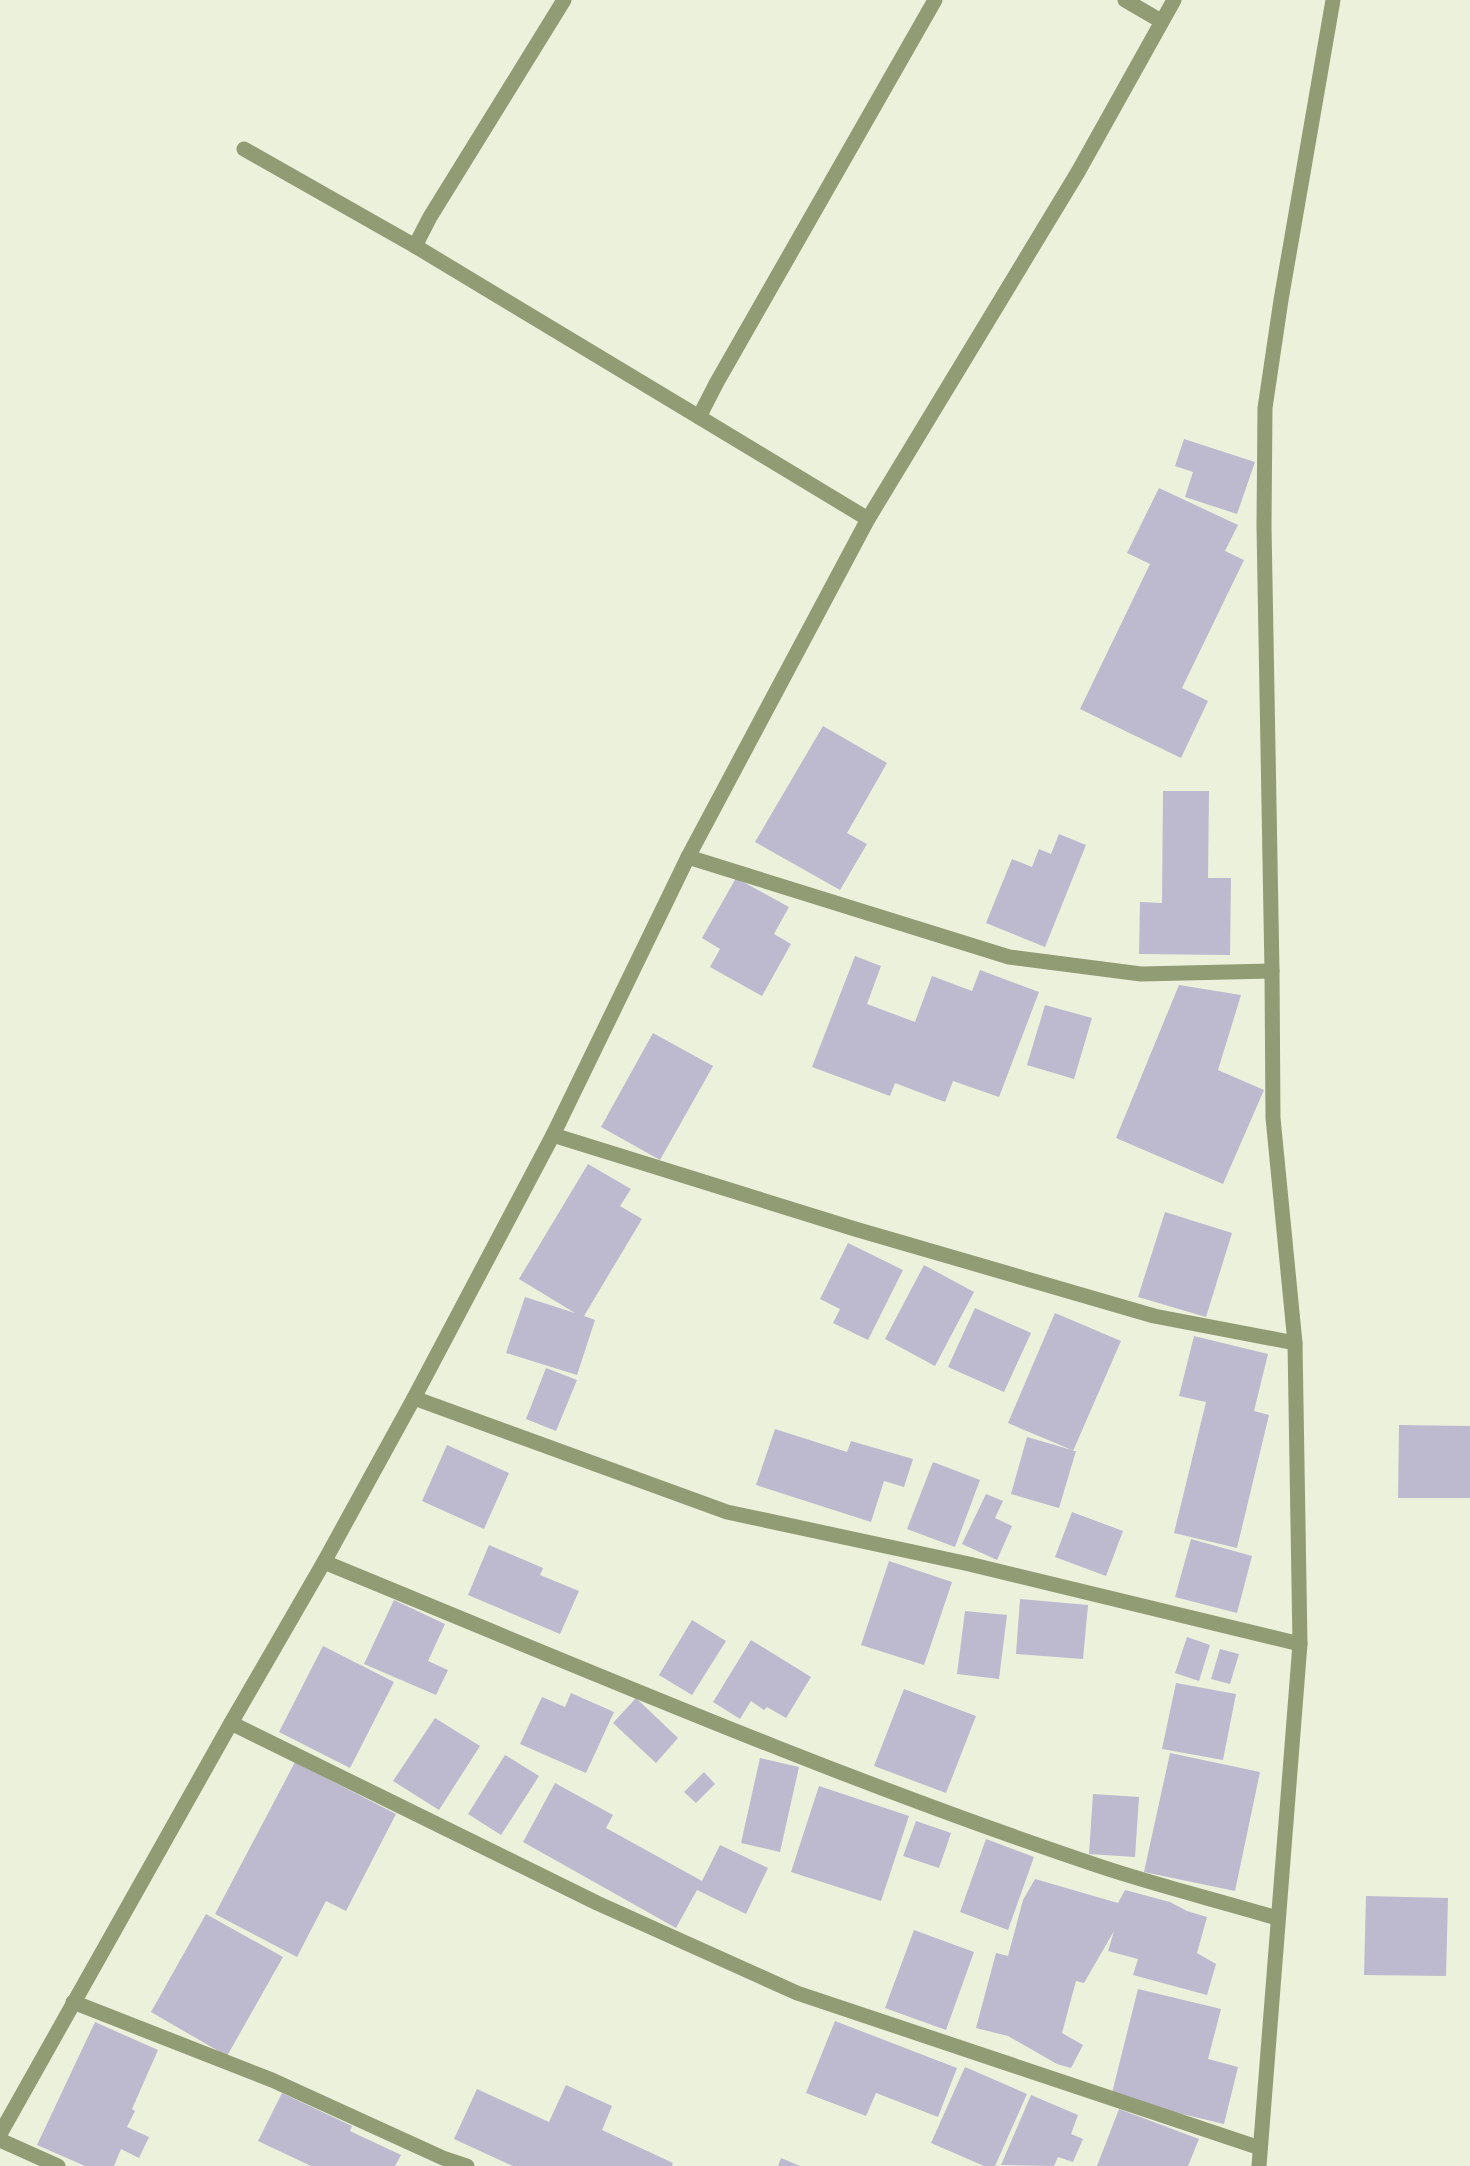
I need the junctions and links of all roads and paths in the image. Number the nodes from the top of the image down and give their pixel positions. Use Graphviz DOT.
graph roads {
  1 [pos="564,0"];
  2 [pos="935,0"];
  3 [pos="1125,0"];
  4 [pos="1174,0"];
  5 [pos="1333,0"];
  6 [pos="1161,21"];
  7 [pos="244,149"];
  8 [pos="415,246"];
  9 [pos="699,417"];
  10 [pos="868,519"];
  11 [pos="688,857"];
  12 [pos="1272,971"];
  13 [pos="553,1136"];
  14 [pos="1295,1344"];
  15 [pos="414,1398"];
  16 [pos="324,1562"];
  17 [pos="1300,1644"];
  18 [pos="231,1723"];
  19 [pos="1278,1918"];
  20 [pos="73,2002"];
  21 [pos="0,2134"];
  22 [pos="0,2140"];
  23 [pos="1260,2148"];
  24 [pos="441,2162"];
  25 [pos="58,2166"];
  26 [pos="467,2166"];
  27 [pos="1259,2166"];
  1 -- 8 [label="street"];
  2 -- 9 [label="street"];
  3 -- 6 [label="street"];
  4 -- 6 [label="street"];
  5 -- 12 [label="street"];
  6 -- 10 [label="street"];
  7 -- 8 [label="street"];
  8 -- 9 [label="street"];
  9 -- 10 [label="street"];
  10 -- 11 [label="street"];
  11 -- 12 [label="street"];
  11 -- 13 [label="street"];
  12 -- 14 [label="street"];
  13 -- 14 [label="street"];
  13 -- 15 [label="street"];
  14 -- 17 [label="street"];
  15 -- 16 [label="street"];
  15 -- 17 [label="street"];
  16 -- 18 [label="street"];
  16 -- 19 [label="street"];
  17 -- 19 [label="street"];
  18 -- 20 [label="street"];
  18 -- 23 [label="street"];
  19 -- 23 [label="street"];
  20 -- 21 [label="street"];
  20 -- 24 [label="street"];
  22 -- 25 [label="street"];
  23 -- 27 [label="street"];
  24 -- 26 [label="street"];
}
